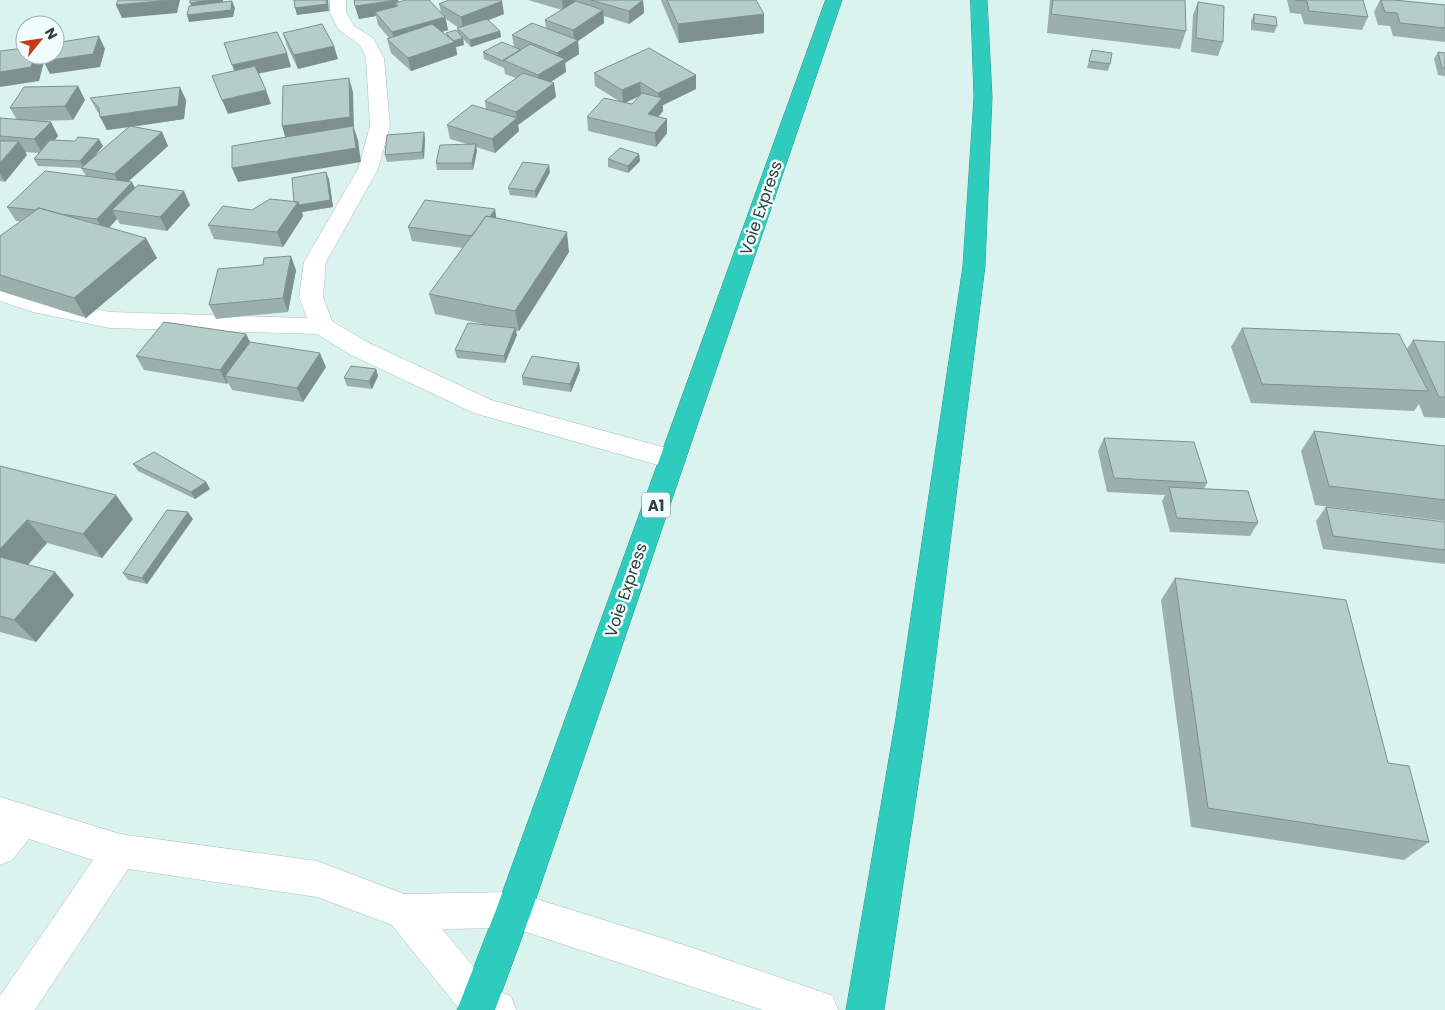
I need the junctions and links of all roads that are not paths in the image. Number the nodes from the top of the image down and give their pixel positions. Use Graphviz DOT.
graph roads {
  1 [pos="338,0"];
  2 [pos="834,0"];
  3 [pos="979,0"];
  4 [pos="0,293"];
  5 [pos="322,326"];
  6 [pos="672,459"];
  7 [pos="12,816"];
  8 [pos="0,848"];
  9 [pos="120,851"];
  10 [pos="514,910"];
  11 [pos="404,912"];
  12 [pos="484,1008"];
  13 [pos="13,1010"];
  14 [pos="819,1010"];
  15 [pos="865,1010"];
  1 -- 5 [label="street"];
  2 -- 6 [label="highway, Voie Express / A1"];
  3 -- 15 [label="highway"];
  4 -- 5 [label="street"];
  5 -- 6 [label="street"];
  6 -- 10 [label="highway, Voie Express / A1"];
  7 -- 8 [label="street"];
  7 -- 9 [label="street"];
  9 -- 11 [label="street"];
  9 -- 13 [label="street"];
  10 -- 11 [label="street"];
  10 -- 12 [label="highway, Voie Express / A1"];
  10 -- 14 [label="street"];
  11 -- 12 [label="street"];
}
